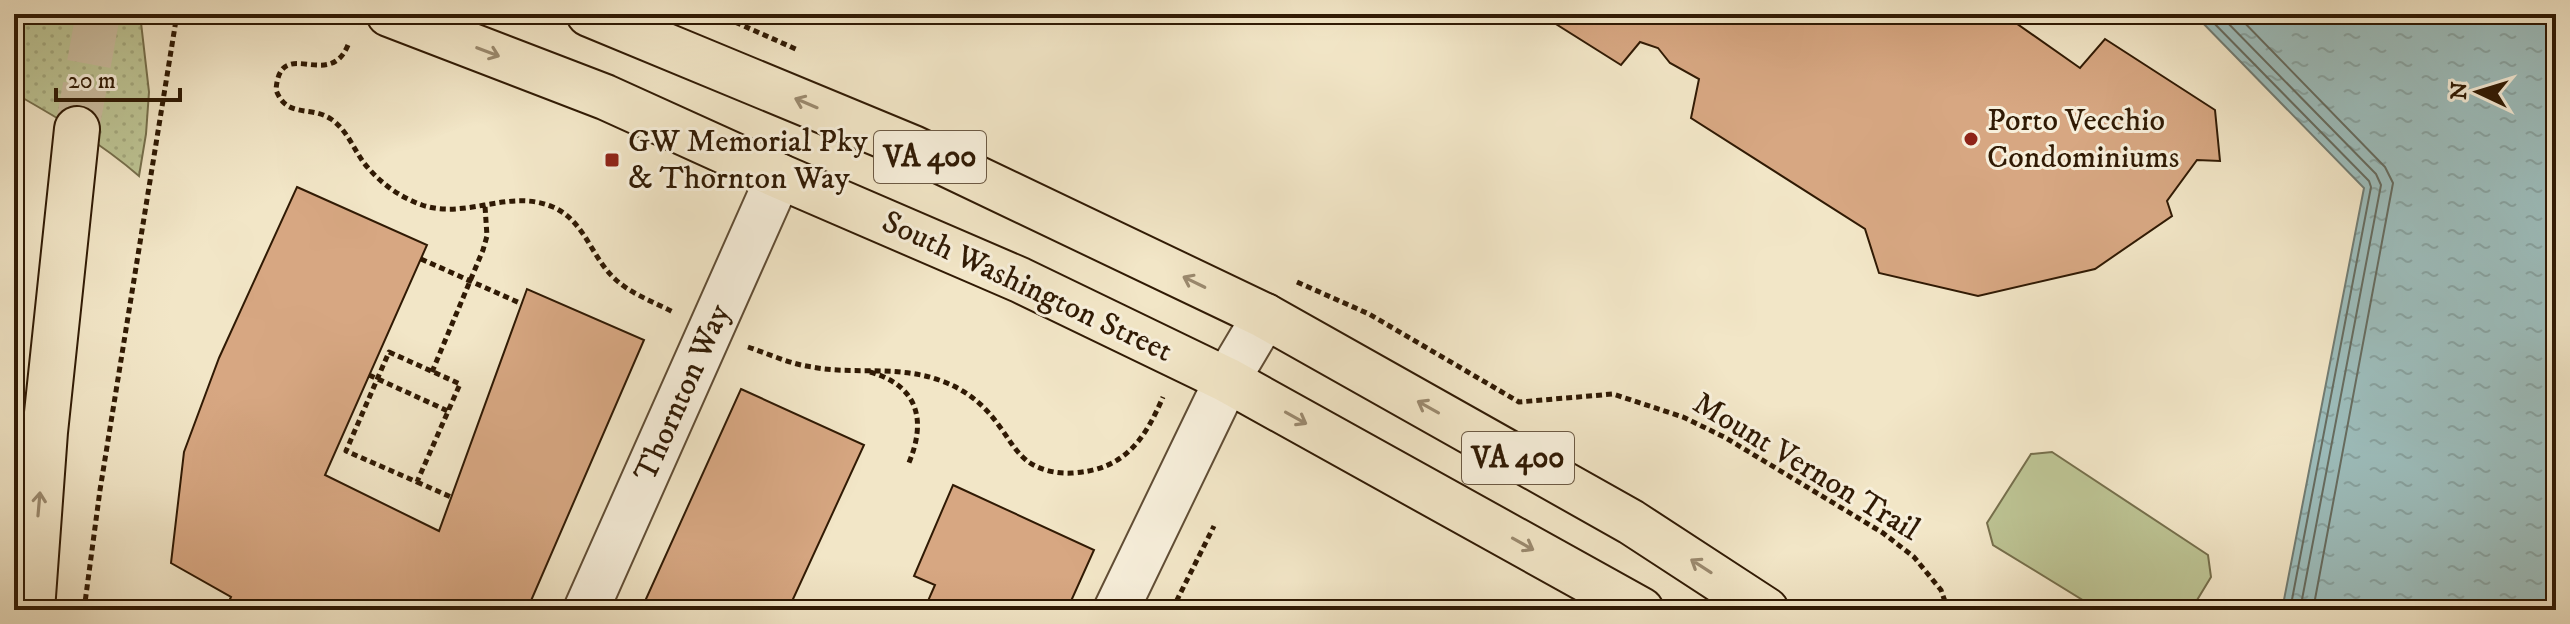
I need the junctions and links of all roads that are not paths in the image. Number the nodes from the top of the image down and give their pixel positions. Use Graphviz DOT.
graph roads {
  1 [pos="389,14"];
  2 [pos="589,14"];
  3 [pos="779,176"];
  4 [pos="1265,316"];
  5 [pos="1227,380"];
  6 [pos="14,455"];
  7 [pos="32,610"];
  8 [pos="586,610"];
  9 [pos="1116,610"];
  10 [pos="1641,610"];
  11 [pos="1766,610"];
  1 -- 3 [label="main road, South Washington Street / VA 400, one-way"];
  4 -- 2 [label="main road, VA 400, one-way"];
  3 -- 5 [label="main road, South Washington Street / VA 400"];
  3 -- 8 [label="street, Thornton Way"];
  4 -- 5 [label="street"];
  11 -- 4 [label="main road, VA 400, one-way"];
  5 -- 9 [label="street"];
  5 -- 10 [label="main road, South Washington Street / VA 400, one-way"];
  7 -- 6 [label="main road, one-way"];
}
